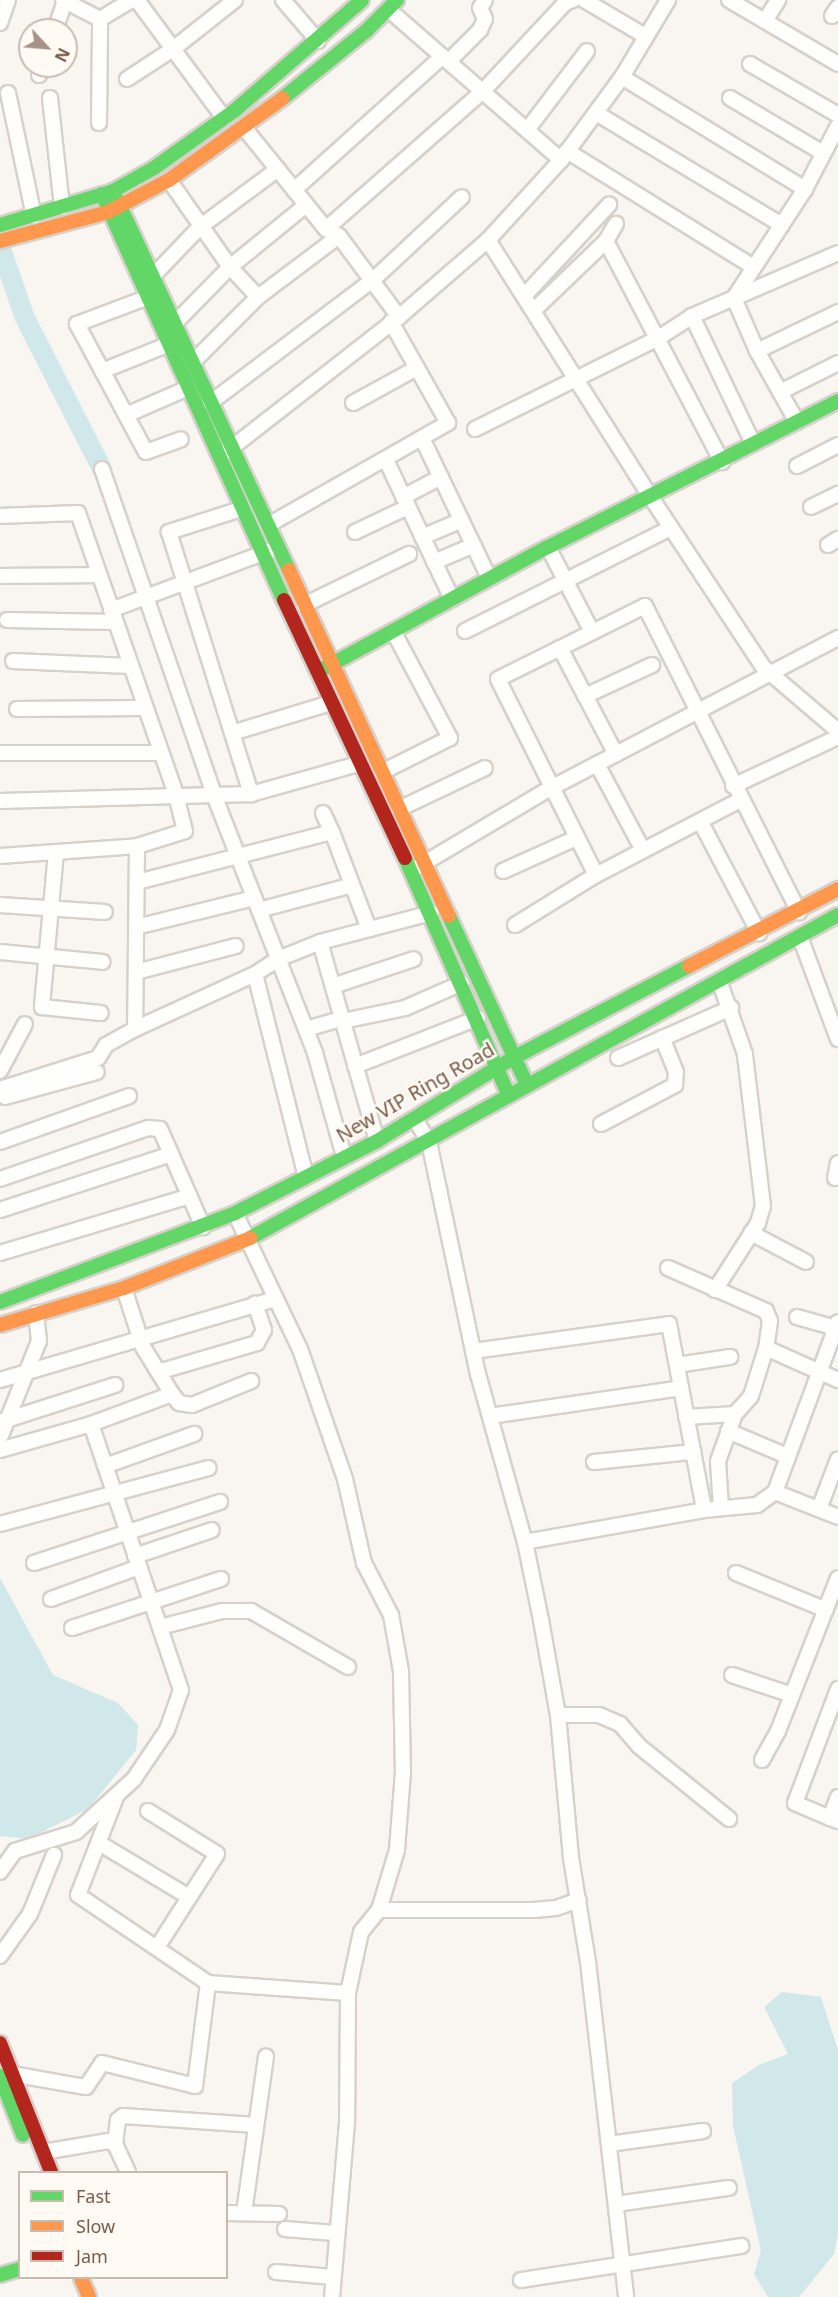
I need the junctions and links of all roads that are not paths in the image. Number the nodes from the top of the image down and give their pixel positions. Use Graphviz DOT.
graph roads {
  1 [pos="8,0"];
  2 [pos="135,0"];
  3 [pos="235,0"];
  4 [pos="283,0"];
  5 [pos="362,0"];
  6 [pos="485,0"];
  7 [pos="584,0"];
  8 [pos="668,0"];
  9 [pos="729,0"];
  10 [pos="778,0"];
  11 [pos="64,1"];
  12 [pos="566,1"];
  13 [pos="393,4"];
  14 [pos="59,18"];
  15 [pos="100,19"];
  16 [pos="765,21"];
  17 [pos="0,23"];
  18 [pos="645,36"];
  19 [pos="318,41"];
  20 [pos="173,50"];
  21 [pos="587,51"];
  22 [pos="446,59"];
  23 [pos="750,64"];
  24 [pos="838,64"];
  25 [pos="622,77"];
  26 [pos="127,79"];
  27 [pos="483,92"];
  28 [pos="8,93"];
  29 [pos="50,98"];
  30 [pos="730,98"];
  31 [pos="596,113"];
  32 [pos="838,115"];
  33 [pos="224,118"];
  34 [pos="99,123"];
  35 [pos="838,126"];
  36 [pos="245,129"];
  37 [pos="526,130"];
  38 [pos="822,153"];
  39 [pos="564,156"];
  40 [pos="278,169"];
  41 [pos="169,180"];
  42 [pos="805,189"];
  43 [pos="294,190"];
  44 [pos="107,193"];
  45 [pos="462,197"];
  46 [pos="609,205"];
  47 [pos="306,206"];
  48 [pos="62,207"];
  49 [pos="114,209"];
  50 [pos="28,218"];
  51 [pos="615,224"];
  52 [pos="0,225"];
  53 [pos="782,225"];
  54 [pos="200,227"];
  55 [pos="326,229"];
  56 [pos="339,236"];
  57 [pos="489,240"];
  58 [pos="0,241"];
  59 [pos="606,241"];
  60 [pos="838,253"];
  61 [pos="230,267"];
  62 [pos="753,267"];
  63 [pos="152,277"];
  64 [pos="374,279"];
  65 [pos="524,296"];
  66 [pos="258,297"];
  67 [pos="146,298"];
  68 [pos="734,298"];
  69 [pos="533,310"];
  70 [pos="838,312"];
  71 [pos="692,316"];
  72 [pos="395,320"];
  73 [pos="174,324"];
  74 [pos="660,337"];
  75 [pos="167,345"];
  76 [pos="758,351"];
  77 [pos="192,363"];
  78 [pos="838,363"];
  79 [pos="417,368"];
  80 [pos="102,371"];
  81 [pos="575,377"];
  82 [pos="186,389"];
  83 [pos="780,392"];
  84 [pos="838,401"];
  85 [pos="210,403"];
  86 [pos="353,403"];
  87 [pos="126,415"];
  88 [pos="796,422"];
  89 [pos="476,429"];
  90 [pos="422,438"];
  91 [pos="181,439"];
  92 [pos="752,441"];
  93 [pos="838,446"];
  94 [pos="232,450"];
  95 [pos="217,457"];
  96 [pos="386,460"];
  97 [pos="722,462"];
  98 [pos="797,466"];
  99 [pos="102,469"];
  100 [pos="441,477"];
  101 [pos="838,494"];
  102 [pos="650,496"];
  103 [pos="406,502"];
  104 [pos="811,507"];
  105 [pos="240,509"];
  106 [pos="0,516"];
  107 [pos="462,520"];
  108 [pos="270,524"];
  109 [pos="671,528"];
  110 [pos="355,532"];
  111 [pos="423,537"];
  112 [pos="474,545"];
  113 [pos="281,546"];
  114 [pos="548,547"];
  115 [pos="262,554"];
  116 [pos="409,554"];
  117 [pos="434,562"];
  118 [pos="99,575"];
  119 [pos="0,576"];
  120 [pos="489,578"];
  121 [pos="567,582"];
  122 [pos="185,584"];
  123 [pos="145,596"];
  124 [pos="452,598"];
  125 [pos="304,605"];
  126 [pos="113,616"];
  127 [pos="7,620"];
  128 [pos="393,631"];
  129 [pos="465,631"];
  130 [pos="592,632"];
  131 [pos="838,638"];
  132 [pos="560,648"];
  133 [pos="13,661"];
  134 [pos="332,664"];
  135 [pos="652,665"];
  136 [pos="130,666"];
  137 [pos="318,671"];
  138 [pos="770,673"];
  139 [pos="585,696"];
  140 [pos="324,705"];
  141 [pos="144,708"];
  142 [pos="17,709"];
  143 [pos="697,711"];
  144 [pos="838,731"];
  145 [pos="232,733"];
  146 [pos="838,737"];
  147 [pos="0,753"];
  148 [pos="160,753"];
  149 [pos="616,754"];
  150 [pos="361,763"];
  151 [pos="597,764"];
  152 [pos="485,768"];
  153 [pos="382,772"];
  154 [pos="733,786"];
  155 [pos="551,788"];
  156 [pos="251,794"];
  157 [pos="176,795"];
  158 [pos="214,795"];
  159 [pos="740,800"];
  160 [pos="0,801"];
  161 [pos="399,809"];
  162 [pos="323,813"];
  163 [pos="700,821"];
  164 [pos="332,832"];
  165 [pos="576,838"];
  166 [pos="138,846"];
  167 [pos="643,850"];
  168 [pos="56,852"];
  169 [pos="237,855"];
  170 [pos="0,856"];
  171 [pos="424,863"];
  172 [pos="411,871"];
  173 [pos="503,871"];
  174 [pos="596,875"];
  175 [pos="137,882"];
  176 [pos="352,885"];
  177 [pos="838,889"];
  178 [pos="257,904"];
  179 [pos="0,905"];
  180 [pos="48,909"];
  181 [pos="105,912"];
  182 [pos="799,912"];
  183 [pos="431,913"];
  184 [pos="838,915"];
  185 [pos="515,925"];
  186 [pos="136,927"];
  187 [pos="369,929"];
  188 [pos="759,933"];
  189 [pos="800,937"];
  190 [pos="320,942"];
  191 [pos="236,946"];
  192 [pos="0,952"];
  193 [pos="45,958"];
  194 [pos="278,959"];
  195 [pos="414,959"];
  196 [pos="103,962"];
  197 [pos="135,972"];
  198 [pos="255,974"];
  199 [pos="719,980"];
  200 [pos="462,983"];
  201 [pos="333,986"];
  202 [pos="731,1008"];
  203 [pos="101,1013"];
  204 [pos="478,1018"];
  205 [pos="342,1020"];
  206 [pos="25,1024"];
  207 [pos="135,1029"];
  208 [pos="306,1029"];
  209 [pos="662,1038"];
  210 [pos="838,1039"];
  211 [pos="513,1058"];
  212 [pos="618,1058"];
  213 [pos="1,1065"];
  214 [pos="356,1066"];
  215 [pos="499,1067"];
  216 [pos="97,1072"];
  217 [pos="526,1083"];
  218 [pos="0,1089"];
  219 [pos="508,1094"];
  220 [pos="129,1096"];
  221 [pos="0,1098"];
  222 [pos="415,1119"];
  223 [pos="601,1124"];
  224 [pos="376,1141"];
  225 [pos="0,1142"];
  226 [pos="429,1142"];
  227 [pos="171,1154"];
  228 [pos="344,1156"];
  229 [pos="838,1163"];
  230 [pos="306,1177"];
  231 [pos="835,1178"];
  232 [pos="0,1179"];
  233 [pos="190,1196"];
  234 [pos="0,1210"];
  235 [pos="235,1213"];
  236 [pos="203,1227"];
  237 [pos="751,1233"];
  238 [pos="248,1240"];
  239 [pos="0,1253"];
  240 [pos="806,1262"];
  241 [pos="668,1268"];
  242 [pos="124,1288"];
  243 [pos="715,1290"];
  244 [pos="275,1299"];
  245 [pos="0,1302"];
  246 [pos="255,1304"];
  247 [pos="36,1313"];
  248 [pos="796,1317"];
  249 [pos="0,1325"];
  250 [pos="837,1325"];
  251 [pos="140,1336"];
  252 [pos="766,1348"];
  253 [pos="473,1351"];
  254 [pos="730,1357"];
  255 [pos="677,1365"];
  256 [pos="27,1371"];
  257 [pos="819,1371"];
  258 [pos="158,1372"];
  259 [pos="0,1380"];
  260 [pos="838,1380"];
  261 [pos="251,1381"];
  262 [pos="115,1385"];
  263 [pos="681,1388"];
  264 [pos="172,1394"];
  265 [pos="735,1414"];
  266 [pos="490,1416"];
  267 [pos="687,1417"];
  268 [pos="4,1421"];
  269 [pos="91,1424"];
  270 [pos="728,1431"];
  271 [pos="194,1434"];
  272 [pos="0,1438"];
  273 [pos="0,1450"];
  274 [pos="693,1452"];
  275 [pos="787,1456"];
  276 [pos="838,1459"];
  277 [pos="594,1462"];
  278 [pos="105,1466"];
  279 [pos="209,1468"];
  280 [pos="775,1492"];
  281 [pos="114,1497"];
  282 [pos="220,1502"];
  283 [pos="721,1508"];
  284 [pos="819,1509"];
  285 [pos="704,1510"];
  286 [pos="838,1517"];
  287 [pos="0,1524"];
  288 [pos="126,1530"];
  289 [pos="212,1530"];
  290 [pos="525,1542"];
  291 [pos="137,1562"];
  292 [pos="34,1563"];
  293 [pos="736,1573"];
  294 [pos="838,1578"];
  295 [pos="221,1579"];
  296 [pos="51,1599"];
  297 [pos="151,1601"];
  298 [pos="826,1610"];
  299 [pos="72,1628"];
  300 [pos="160,1628"];
  301 [pos="348,1667"];
  302 [pos="732,1675"];
  303 [pos="837,1694"];
  304 [pos="792,1695"];
  305 [pos="558,1715"];
  306 [pos="762,1760"];
  307 [pos="117,1795"];
  308 [pos="838,1797"];
  309 [pos="148,1811"];
  310 [pos="729,1819"];
  311 [pos="834,1819"];
  312 [pos="99,1843"];
  313 [pos="54,1855"];
  314 [pos="0,1872"];
  315 [pos="189,1898"];
  316 [pos="579,1900"];
  317 [pos="379,1910"];
  318 [pos="158,1946"];
  319 [pos="0,1956"];
  320 [pos="208,1983"];
  321 [pos="348,1993"];
  322 [pos="0,2043"];
  323 [pos="266,2057"];
  324 [pos="6,2075"];
  325 [pos="5,2105"];
  326 [pos="256,2125"];
  327 [pos="703,2131"];
  328 [pos="115,2144"];
  329 [pos="609,2144"];
  330 [pos="43,2152"];
  331 [pos="38,2171"];
  332 [pos="51,2171"];
  333 [pos="128,2171"];
  334 [pos="729,2188"];
  335 [pos="616,2204"];
  336 [pos="228,2212"];
  337 [pos="244,2213"];
  338 [pos="279,2214"];
  339 [pos="285,2229"];
  340 [pos="335,2233"];
  341 [pos="741,2247"];
  342 [pos="18,2258"];
  343 [pos="0,2262"];
  344 [pos="622,2265"];
  345 [pos="18,2270"];
  346 [pos="276,2272"];
  347 [pos="0,2275"];
  348 [pos="333,2277"];
  349 [pos="82,2279"];
  350 [pos="94,2279"];
  351 [pos="521,2280"];
  352 [pos="89,2297"];
  353 [pos="101,2297"];
  354 [pos="332,2297"];
  355 [pos="626,2297"];
  1 -- 17 [label="street"];
  2 -- 15 [label="street"];
  2 -- 20 [label="street"];
  3 -- 20 [label="street"];
  4 -- 19 [label="street"];
  5 -- 19 [label="street"];
  6 -- 22 [label="street"];
  7 -- 18 [label="street"];
  8 -- 18 [label="street"];
  9 -- 16 [label="street"];
  10 -- 16 [label="street"];
  11 -- 14 [label="street"];
  11 -- 15 [label="street"];
  12 -- 27 [label="street"];
  13 -- 22 [label="street"];
  13 -- 36 [label="street"];
  15 -- 34 [label="street"];
  16 -- 24 [label="street"];
  18 -- 25 [label="street"];
  19 -- 33 [label="street"];
  20 -- 26 [label="street"];
  20 -- 33 [label="street"];
  21 -- 37 [label="street"];
  22 -- 27 [label="street"];
  22 -- 43 [label="street"];
  23 -- 32 [label="street"];
  25 -- 31 [label="street"];
  25 -- 42 [label="street"];
  27 -- 37 [label="street"];
  27 -- 55 [label="street"];
  28 -- 50 [label="street"];
  29 -- 48 [label="street"];
  30 -- 38 [label="street"];
  31 -- 39 [label="street"];
  31 -- 53 [label="street"];
  33 -- 44 [label="street"];
  35 -- 38 [label="street"];
  36 -- 40 [label="street"];
  36 -- 41 [label="street"];
  37 -- 39 [label="street"];
  38 -- 42 [label="street"];
  39 -- 57 [label="street"];
  39 -- 62 [label="street"];
  40 -- 43 [label="street"];
  40 -- 54 [label="street"];
  41 -- 49 [label="street"];
  41 -- 54 [label="street"];
  42 -- 53 [label="street"];
  43 -- 47 [label="street"];
  44 -- 48 [label="street"];
  44 -- 49 [label="street"];
  45 -- 64 [label="street"];
  46 -- 65 [label="street"];
  47 -- 55 [label="street"];
  47 -- 61 [label="street"];
  48 -- 50 [label="street"];
  49 -- 58 [label="street"];
  49 -- 63 [label="street"];
  49 -- 67 [label="street"];
  50 -- 52 [label="street"];
  51 -- 59 [label="street"];
  53 -- 62 [label="street"];
  54 -- 61 [label="street"];
  54 -- 63 [label="street"];
  55 -- 56 [label="street"];
  56 -- 64 [label="street"];
  56 -- 66 [label="street"];
  57 -- 65 [label="street"];
  57 -- 72 [label="street"];
  59 -- 69 [label="street"];
  59 -- 74 [label="street"];
  60 -- 68 [label="street"];
  61 -- 66 [label="street"];
  61 -- 73 [label="street"];
  62 -- 68 [label="street"];
  63 -- 73 [label="street"];
  64 -- 72 [label="street"];
  64 -- 85 [label="street"];
  65 -- 69 [label="street"];
  66 -- 77 [label="street"];
  67 -- 75 [label="street"];
  67 -- 80 [label="street"];
  68 -- 71 [label="street"];
  68 -- 76 [label="street"];
  69 -- 81 [label="street"];
  70 -- 76 [label="street"];
  71 -- 74 [label="street"];
  71 -- 92 [label="street"];
  72 -- 79 [label="street"];
  72 -- 94 [label="street"];
  73 -- 77 [label="street"];
  74 -- 81 [label="street"];
  74 -- 97 [label="street"];
  75 -- 80 [label="street"];
  75 -- 82 [label="street"];
  76 -- 83 [label="street"];
  77 -- 85 [label="street"];
  78 -- 83 [label="street"];
  79 -- 86 [label="street"];
  79 -- 90 [label="street"];
  80 -- 87 [label="street"];
  81 -- 89 [label="street"];
  81 -- 102 [label="street"];
  82 -- 87 [label="street"];
  82 -- 95 [label="street"];
  83 -- 88 [label="street"];
  84 -- 88 [label="street"];
  85 -- 94 [label="street"];
  87 -- 91 [label="street"];
  88 -- 92 [label="street"];
  90 -- 96 [label="street"];
  90 -- 100 [label="street"];
  92 -- 97 [label="street"];
  93 -- 98 [label="street"];
  94 -- 95 [label="street"];
  94 -- 108 [label="street"];
  95 -- 105 [label="street"];
  96 -- 103 [label="street"];
  96 -- 108 [label="street"];
  97 -- 102 [label="street"];
  99 -- 123 [label="street"];
  100 -- 103 [label="street"];
  100 -- 107 [label="street"];
  101 -- 104 [label="street"];
  102 -- 109 [label="street"];
  102 -- 114 [label="street"];
  103 -- 110 [label="street"];
  103 -- 111 [label="street"];
  105 -- 115 [label="street"];
  105 -- 122 [label="street"];
  106 -- 118 [label="street"];
  107 -- 111 [label="street"];
  107 -- 112 [label="street"];
  108 -- 113 [label="street"];
  109 -- 121 [label="street"];
  109 -- 138 [label="street"];
  111 -- 117 [label="street"];
  112 -- 117 [label="street"];
  112 -- 120 [label="street"];
  113 -- 115 [label="street"];
  113 -- 125 [label="street"];
  114 -- 120 [label="street"];
  114 -- 121 [label="street"];
  115 -- 122 [label="street"];
  115 -- 137 [label="street"];
  116 -- 125 [label="street"];
  117 -- 124 [label="street"];
  118 -- 119 [label="street"];
  118 -- 126 [label="street"];
  120 -- 124 [label="street"];
  121 -- 129 [label="street"];
  121 -- 130 [label="street"];
  122 -- 123 [label="street"];
  122 -- 145 [label="street"];
  123 -- 126 [label="street"];
  123 -- 158 [label="street"];
  124 -- 128 [label="street"];
  125 -- 134 [label="street"];
  126 -- 127 [label="street"];
  126 -- 136 [label="street"];
  128 -- 134 [label="street"];
  128 -- 153 [label="street"];
  130 -- 132 [label="street"];
  130 -- 143 [label="street"];
  131 -- 138 [label="street"];
  132 -- 139 [label="street"];
  132 -- 155 [label="street"];
  133 -- 136 [label="street"];
  134 -- 137 [label="street"];
  134 -- 153 [label="street"];
  135 -- 139 [label="street"];
  136 -- 141 [label="street"];
  137 -- 150 [label="street"];
  138 -- 143 [label="street"];
  138 -- 144 [label="street"];
  139 -- 149 [label="street"];
  140 -- 145 [label="street"];
  141 -- 142 [label="street"];
  141 -- 148 [label="street"];
  143 -- 149 [label="street"];
  143 -- 154 [label="street"];
  145 -- 156 [label="street"];
  146 -- 154 [label="street"];
  147 -- 148 [label="street"];
  148 -- 157 [label="street"];
  149 -- 151 [label="street"];
  150 -- 156 [label="street"];
  150 -- 172 [label="street"];
  151 -- 155 [label="street"];
  151 -- 167 [label="street"];
  152 -- 161 [label="street"];
  153 -- 161 [label="street"];
  154 -- 159 [label="street"];
  155 -- 165 [label="street"];
  155 -- 171 [label="street"];
  156 -- 158 [label="street"];
  157 -- 158 [label="street"];
  157 -- 160 [label="street"];
  157 -- 166 [label="street"];
  158 -- 169 [label="street"];
  159 -- 163 [label="street"];
  159 -- 182 [label="street"];
  161 -- 171 [label="street"];
  162 -- 164 [label="street"];
  163 -- 167 [label="street"];
  163 -- 188 [label="street"];
  164 -- 169 [label="street"];
  164 -- 176 [label="street"];
  165 -- 173 [label="street"];
  165 -- 174 [label="street"];
  166 -- 168 [label="street"];
  166 -- 175 [label="street"];
  167 -- 174 [label="street"];
  168 -- 170 [label="street"];
  168 -- 180 [label="street"];
  169 -- 175 [label="street"];
  169 -- 178 [label="street"];
  171 -- 172 [label="street"];
  171 -- 211 [label="street"];
  172 -- 183 [label="street"];
  174 -- 185 [label="street"];
  175 -- 186 [label="street"];
  176 -- 178 [label="street"];
  176 -- 187 [label="street"];
  177 -- 182 [label="street, New VIP Ring Road"];
  178 -- 186 [label="street"];
  178 -- 194 [label="street"];
  179 -- 180 [label="street"];
  180 -- 181 [label="street"];
  180 -- 193 [label="street"];
  182 -- 188 [label="street, New VIP Ring Road"];
  183 -- 187 [label="street"];
  183 -- 200 [label="street"];
  184 -- 189 [label="street"];
  186 -- 197 [label="street"];
  187 -- 190 [label="street"];
  188 -- 211 [label="street, New VIP Ring Road"];
  189 -- 199 [label="street"];
  189 -- 210 [label="street"];
  190 -- 194 [label="street"];
  190 -- 201 [label="street"];
  191 -- 197 [label="street"];
  192 -- 193 [label="street"];
  193 -- 196 [label="street"];
  193 -- 203 [label="street"];
  194 -- 198 [label="street"];
  194 -- 208 [label="street"];
  195 -- 201 [label="street"];
  197 -- 207 [label="street"];
  198 -- 207 [label="street"];
  198 -- 230 [label="street"];
  199 -- 202 [label="street"];
  199 -- 217 [label="street"];
  200 -- 204 [label="street"];
  200 -- 205 [label="street"];
  201 -- 205 [label="street"];
  202 -- 209 [label="street"];
  202 -- 237 [label="street"];
  204 -- 214 [label="street"];
  204 -- 215 [label="street"];
  205 -- 208 [label="street"];
  205 -- 214 [label="street"];
  206 -- 213 [label="street"];
  207 -- 218 [label="street"];
  208 -- 228 [label="street"];
  209 -- 212 [label="street"];
  209 -- 223 [label="street"];
  211 -- 215 [label="street, New VIP Ring Road"];
  211 -- 217 [label="street"];
  214 -- 224 [label="street"];
  215 -- 219 [label="street"];
  215 -- 222 [label="street, New VIP Ring Road"];
  216 -- 221 [label="street"];
  217 -- 219 [label="street"];
  219 -- 226 [label="street"];
  220 -- 225 [label="street"];
  222 -- 224 [label="street, New VIP Ring Road"];
  222 -- 226 [label="street"];
  224 -- 228 [label="street, New VIP Ring Road"];
  226 -- 238 [label="street"];
  226 -- 253 [label="street"];
  227 -- 232 [label="street"];
  227 -- 233 [label="street"];
  227 -- 234 [label="street"];
  228 -- 230 [label="street, New VIP Ring Road"];
  229 -- 231 [label="street"];
  230 -- 235 [label="street, New VIP Ring Road"];
  233 -- 236 [label="street"];
  233 -- 239 [label="street"];
  235 -- 236 [label="street, New VIP Ring Road"];
  235 -- 238 [label="street"];
  236 -- 245 [label="street, New VIP Ring Road"];
  237 -- 240 [label="street"];
  237 -- 243 [label="street"];
  238 -- 242 [label="street"];
  238 -- 244 [label="street"];
  241 -- 243 [label="street"];
  242 -- 247 [label="street"];
  242 -- 251 [label="street"];
  243 -- 252 [label="street"];
  244 -- 246 [label="street"];
  244 -- 317 [label="street"];
  246 -- 251 [label="street"];
  246 -- 258 [label="street"];
  247 -- 249 [label="street"];
  247 -- 256 [label="street"];
  248 -- 250 [label="street"];
  250 -- 257 [label="street"];
  251 -- 256 [label="street"];
  251 -- 258 [label="street"];
  252 -- 257 [label="street"];
  252 -- 265 [label="street"];
  253 -- 255 [label="street"];
  253 -- 266 [label="street"];
  254 -- 255 [label="street"];
  255 -- 263 [label="street"];
  256 -- 259 [label="street"];
  256 -- 268 [label="street"];
  257 -- 260 [label="street"];
  257 -- 275 [label="street"];
  258 -- 264 [label="street"];
  261 -- 264 [label="street"];
  262 -- 268 [label="street"];
  263 -- 266 [label="street"];
  263 -- 267 [label="street"];
  264 -- 269 [label="street"];
  265 -- 267 [label="street"];
  265 -- 270 [label="street"];
  266 -- 290 [label="street"];
  267 -- 274 [label="street"];
  268 -- 272 [label="street"];
  269 -- 273 [label="street"];
  269 -- 278 [label="street"];
  270 -- 275 [label="street"];
  270 -- 283 [label="street"];
  271 -- 278 [label="street"];
  274 -- 277 [label="street"];
  274 -- 285 [label="street"];
  275 -- 280 [label="street"];
  276 -- 284 [label="street"];
  278 -- 281 [label="street"];
  279 -- 281 [label="street"];
  280 -- 283 [label="street"];
  280 -- 284 [label="street"];
  281 -- 287 [label="street"];
  281 -- 288 [label="street"];
  282 -- 288 [label="street"];
  283 -- 285 [label="street"];
  284 -- 286 [label="street"];
  285 -- 290 [label="street"];
  288 -- 291 [label="street"];
  288 -- 292 [label="street"];
  289 -- 291 [label="street"];
  290 -- 305 [label="street"];
  291 -- 296 [label="street"];
  291 -- 297 [label="street"];
  293 -- 298 [label="street"];
  294 -- 298 [label="street"];
  295 -- 297 [label="street"];
  297 -- 299 [label="street"];
  297 -- 300 [label="street"];
  298 -- 304 [label="street"];
  300 -- 301 [label="street"];
  300 -- 307 [label="street"];
  302 -- 304 [label="street"];
  303 -- 311 [label="street"];
  304 -- 306 [label="street"];
  305 -- 310 [label="street"];
  305 -- 316 [label="street"];
  307 -- 312 [label="street"];
  307 -- 314 [label="street"];
  308 -- 311 [label="street"];
  309 -- 315 [label="street"];
  312 -- 315 [label="street"];
  312 -- 318 [label="street"];
  313 -- 319 [label="street"];
  315 -- 318 [label="street"];
  316 -- 317 [label="street"];
  316 -- 329 [label="street"];
  317 -- 321 [label="street"];
  318 -- 320 [label="street"];
  320 -- 321 [label="street"];
  320 -- 324 [label="street"];
  321 -- 340 [label="street"];
  322 -- 324 [label="street"];
  323 -- 326 [label="street"];
  324 -- 325 [label="street"];
  324 -- 330 [label="street"];
  325 -- 331 [label="street"];
  326 -- 328 [label="street"];
  326 -- 337 [label="street"];
  327 -- 329 [label="street"];
  328 -- 330 [label="street"];
  328 -- 333 [label="street"];
  329 -- 335 [label="street"];
  330 -- 332 [label="street"];
  334 -- 335 [label="street"];
  335 -- 344 [label="street"];
  336 -- 337 [label="street"];
  337 -- 338 [label="street"];
  339 -- 340 [label="street"];
  340 -- 348 [label="street"];
  341 -- 344 [label="street"];
  342 -- 343 [label="street"];
  344 -- 351 [label="street"];
  344 -- 355 [label="street"];
  345 -- 347 [label="street"];
  346 -- 348 [label="street"];
  348 -- 354 [label="street"];
  349 -- 352 [label="street"];
  350 -- 353 [label="street"];
}
